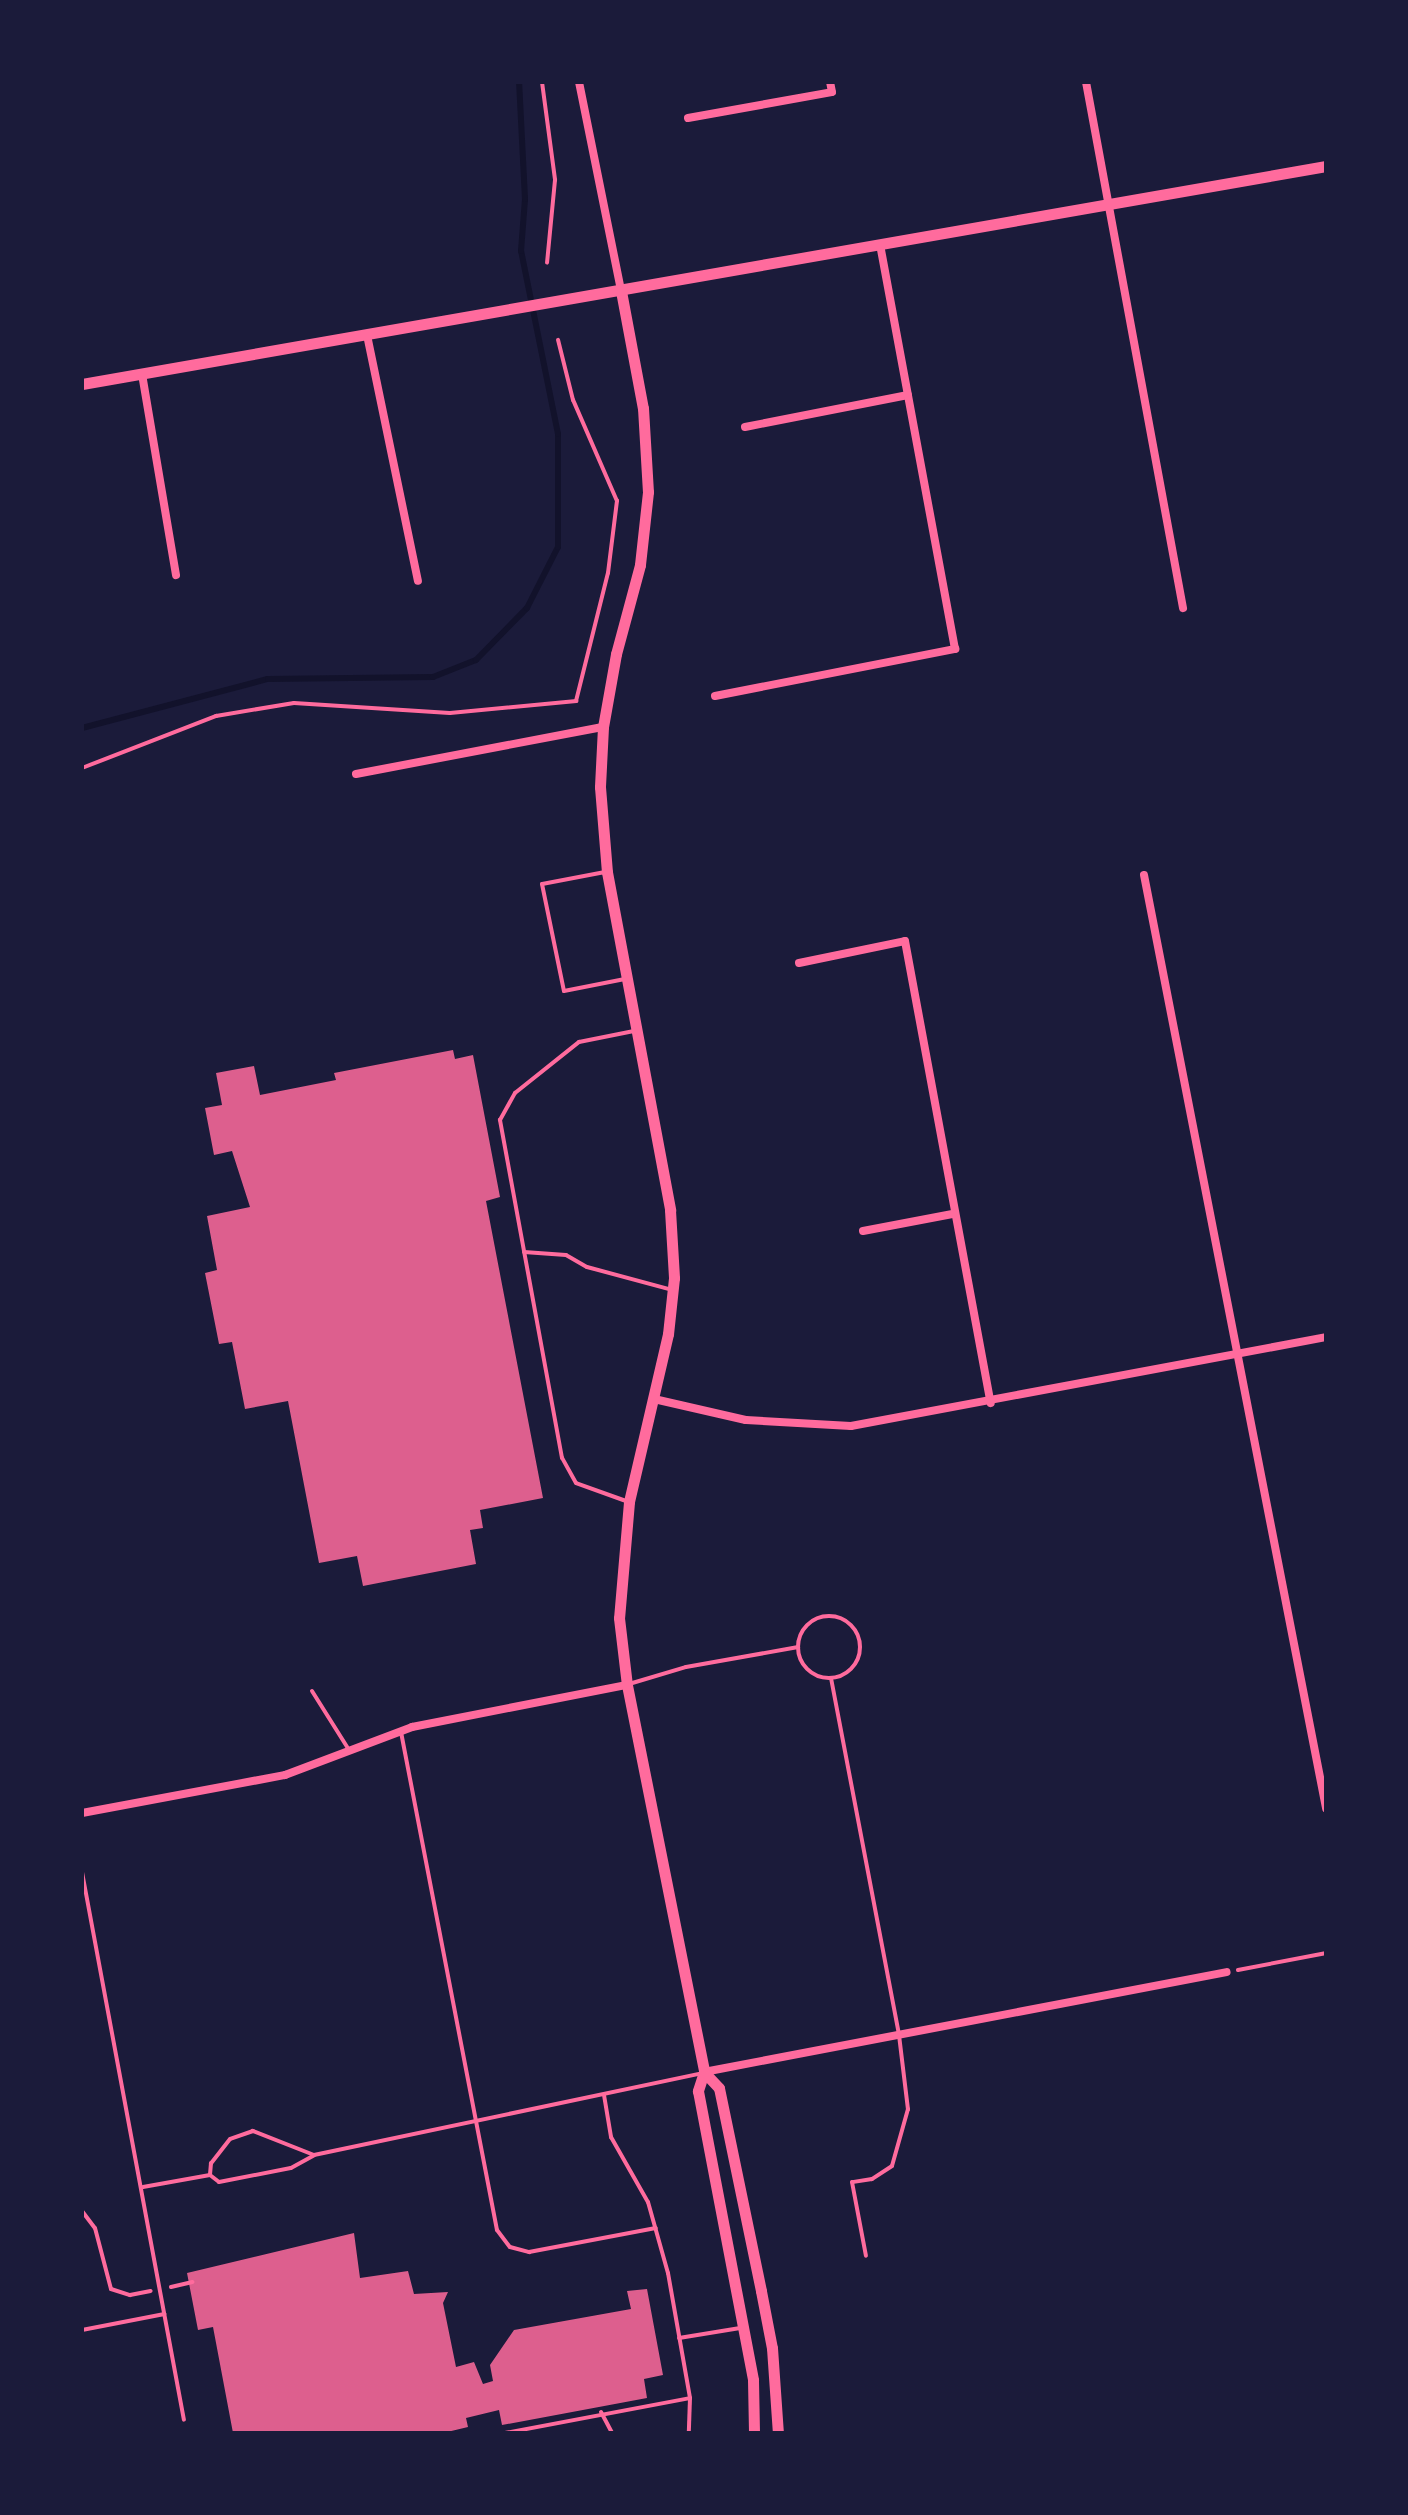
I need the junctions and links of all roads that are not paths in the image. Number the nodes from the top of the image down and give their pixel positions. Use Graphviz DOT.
graph roads {
  1 [pos="579,82"];
  2 [pos="830,82"];
  3 [pos="1086,82"];
  4 [pos="688,118"];
  5 [pos="1326,166"];
  6 [pos="1110,203"];
  7 [pos="880,246"];
  8 [pos="621,291"];
  9 [pos="367,335"];
  10 [pos="142,374"];
  11 [pos="82,384"];
  12 [pos="908,395"];
  13 [pos="745,427"];
  14 [pos="176,575"];
  15 [pos="418,581"];
  16 [pos="1183,608"];
  17 [pos="715,696"];
  18 [pos="603,727"];
  19 [pos="356,774"];
  20 [pos="607,872"];
  21 [pos="1144,875"];
  22 [pos="799,963"];
  23 [pos="627,978"];
  24 [pos="637,1030"];
  25 [pos="952,1214"];
  26 [pos="863,1231"];
  27 [pos="524,1252"];
  28 [pos="673,1290"];
  29 [pos="1326,1337"];
  30 [pos="1239,1353"];
  31 [pos="654,1399"];
  32 [pos="991,1403"];
  33 [pos="629,1502"];
  34 [pos="798,1647"];
  35 [pos="831,1678"];
  36 [pos="627,1685"];
  37 [pos="312,1691"];
  38 [pos="401,1732"];
  39 [pos="350,1752"];
  40 [pos="1326,1808"];
  41 [pos="82,1813"];
  42 [pos="82,1872"];
  43 [pos="1227,1972"];
  44 [pos="899,2035"];
  45 [pos="704,2072"];
  46 [pos="604,2095"];
  47 [pos="477,2122"];
  48 [pos="314,2155"];
  49 [pos="210,2175"];
  50 [pos="143,2187"];
  51 [pos="656,2228"];
  52 [pos="866,2256"];
  53 [pos="164,2314"];
  54 [pos="742,2327"];
  55 [pos="82,2330"];
  56 [pos="679,2338"];
  57 [pos="690,2398"];
  58 [pos="601,2412"];
  59 [pos="184,2420"];
  60 [pos="505,2433"];
  61 [pos="612,2433"];
  62 [pos="689,2433"];
  63 [pos="754,2433"];
  64 [pos="778,2433"];
  1 -- 8 [label="street"];
  2 -- 4 [label="street"];
  3 -- 6 [label="street"];
  5 -- 6 [label="street"];
  6 -- 7 [label="street"];
  6 -- 16 [label="street"];
  7 -- 8 [label="street"];
  7 -- 12 [label="street"];
  8 -- 9 [label="street"];
  8 -- 18 [label="street"];
  9 -- 10 [label="street"];
  9 -- 15 [label="street"];
  10 -- 11 [label="street"];
  10 -- 14 [label="street"];
  12 -- 13 [label="street"];
  12 -- 17 [label="street"];
  18 -- 19 [label="street"];
  18 -- 20 [label="street"];
  20 -- 23 [label="street"];
  20 -- 23 [label="lane"];
  21 -- 30 [label="street"];
  22 -- 25 [label="street"];
  23 -- 24 [label="street"];
  24 -- 27 [label="lane"];
  24 -- 28 [label="street"];
  25 -- 26 [label="street"];
  25 -- 32 [label="street"];
  27 -- 28 [label="lane"];
  27 -- 33 [label="lane"];
  28 -- 31 [label="street"];
  29 -- 30 [label="street"];
  30 -- 32 [label="street"];
  30 -- 40 [label="street"];
  31 -- 32 [label="street"];
  31 -- 33 [label="street"];
  33 -- 36 [label="street"];
  34 -- 35 [label="lane"];
  34 -- 35 [label="lane"];
  34 -- 36 [label="lane"];
  35 -- 44 [label="lane"];
  36 -- 38 [label="street"];
  36 -- 45 [label="street"];
  37 -- 39 [label="lane"];
  38 -- 39 [label="street"];
  38 -- 47 [label="lane"];
  39 -- 41 [label="street"];
  42 -- 50 [label="lane"];
  43 -- 44 [label="street"];
  44 -- 45 [label="street"];
  44 -- 52 [label="lane"];
  45 -- 46 [label="lane"];
  45 -- 54 [label="street"];
  45 -- 64 [label="street"];
  46 -- 47 [label="lane"];
  46 -- 51 [label="lane"];
  47 -- 48 [label="lane"];
  47 -- 51 [label="lane"];
  48 -- 49 [label="lane"];
  48 -- 49 [label="lane"];
  49 -- 50 [label="lane"];
  50 -- 53 [label="lane"];
  51 -- 56 [label="lane"];
  53 -- 55 [label="lane"];
  53 -- 59 [label="lane"];
  54 -- 56 [label="lane"];
  54 -- 63 [label="street"];
  56 -- 57 [label="lane"];
  57 -- 58 [label="lane"];
  57 -- 62 [label="lane"];
  58 -- 60 [label="lane"];
  58 -- 61 [label="lane"];
}
